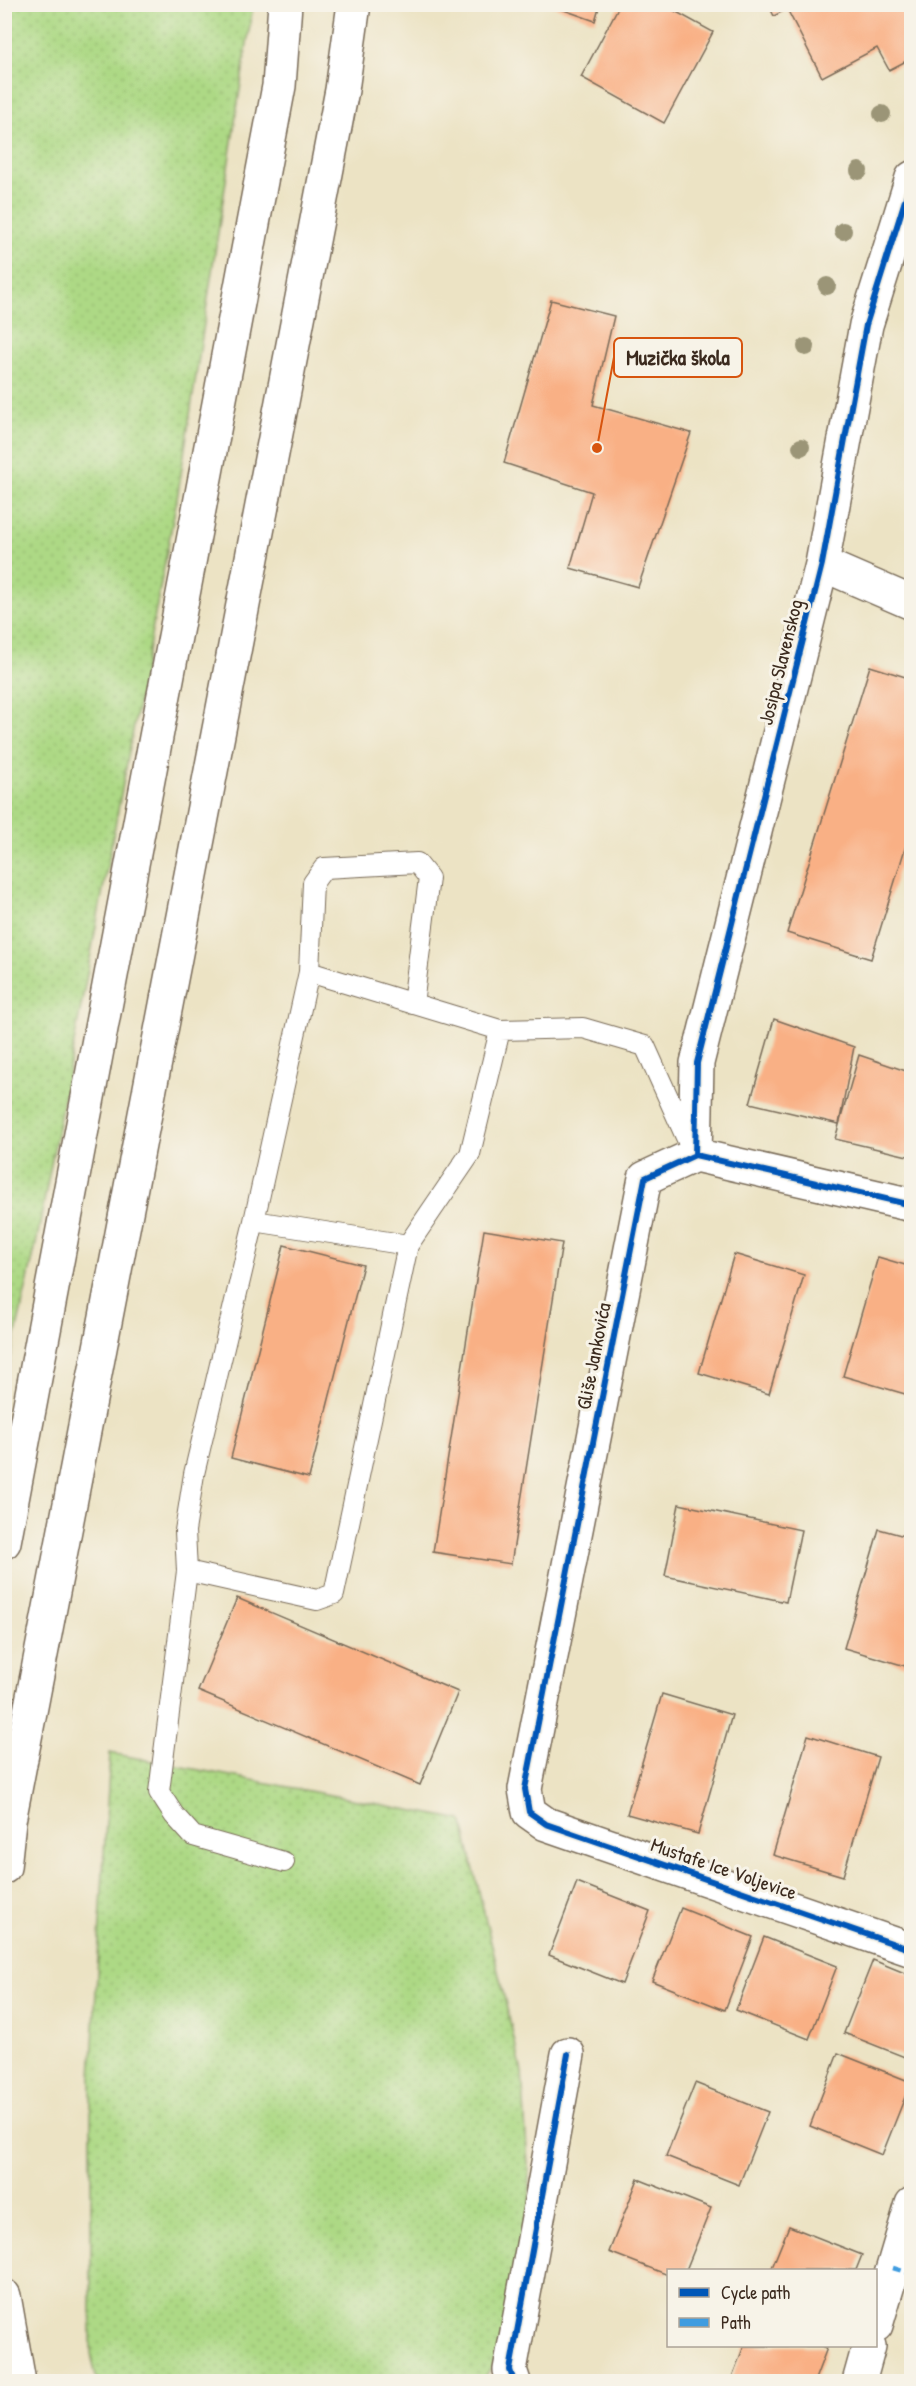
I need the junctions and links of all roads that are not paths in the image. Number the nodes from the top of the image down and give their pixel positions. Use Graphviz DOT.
graph roads {
  1 [pos="285,4"];
  2 [pos="354,4"];
  3 [pos="912,178"];
  4 [pos="822,564"];
  5 [pos="912,603"];
  6 [pos="309,972"];
  7 [pos="413,1004"];
  8 [pos="500,1030"];
  9 [pos="694,1155"];
  10 [pos="912,1205"];
  11 [pos="254,1221"];
  12 [pos="408,1245"];
  13 [pos="4,1542"];
  14 [pos="187,1571"];
  15 [pos="529,1812"];
  16 [pos="284,1862"];
  17 [pos="4,1867"];
  18 [pos="912,1950"];
  19 [pos="568,2054"];
  20 [pos="912,2204"];
  21 [pos="902,2271"];
  22 [pos="4,2296"];
  23 [pos="877,2323"];
  24 [pos="869,2347"];
  25 [pos="509,2378"];
  26 [pos="19,2382"];
  27 [pos="859,2382"];
  1 -- 13 [label="main road"];
  2 -- 17 [label="main road"];
  3 -- 4 [label="main road, Josipa Slavenskog"];
  4 -- 5 [label="main road"];
  4 -- 9 [label="main road, Josipa Slavenskog"];
  6 -- 7 [label="lane"];
  6 -- 7 [label="lane"];
  6 -- 11 [label="lane"];
  7 -- 8 [label="lane"];
  8 -- 9 [label="lane"];
  8 -- 12 [label="lane"];
  9 -- 10 [label="main road"];
  9 -- 15 [label="main road, Gliše Jankovića"];
  11 -- 12 [label="lane"];
  11 -- 14 [label="lane"];
  12 -- 14 [label="lane"];
  14 -- 16 [label="lane"];
  15 -- 18 [label="main road, Mustafe Ice Voljevice"];
  19 -- 25 [label="main road"];
  20 -- 21 [label="main road"];
  21 -- 23 [label="main road"];
  22 -- 26 [label="main road"];
  24 -- 27 [label="main road"];
}
